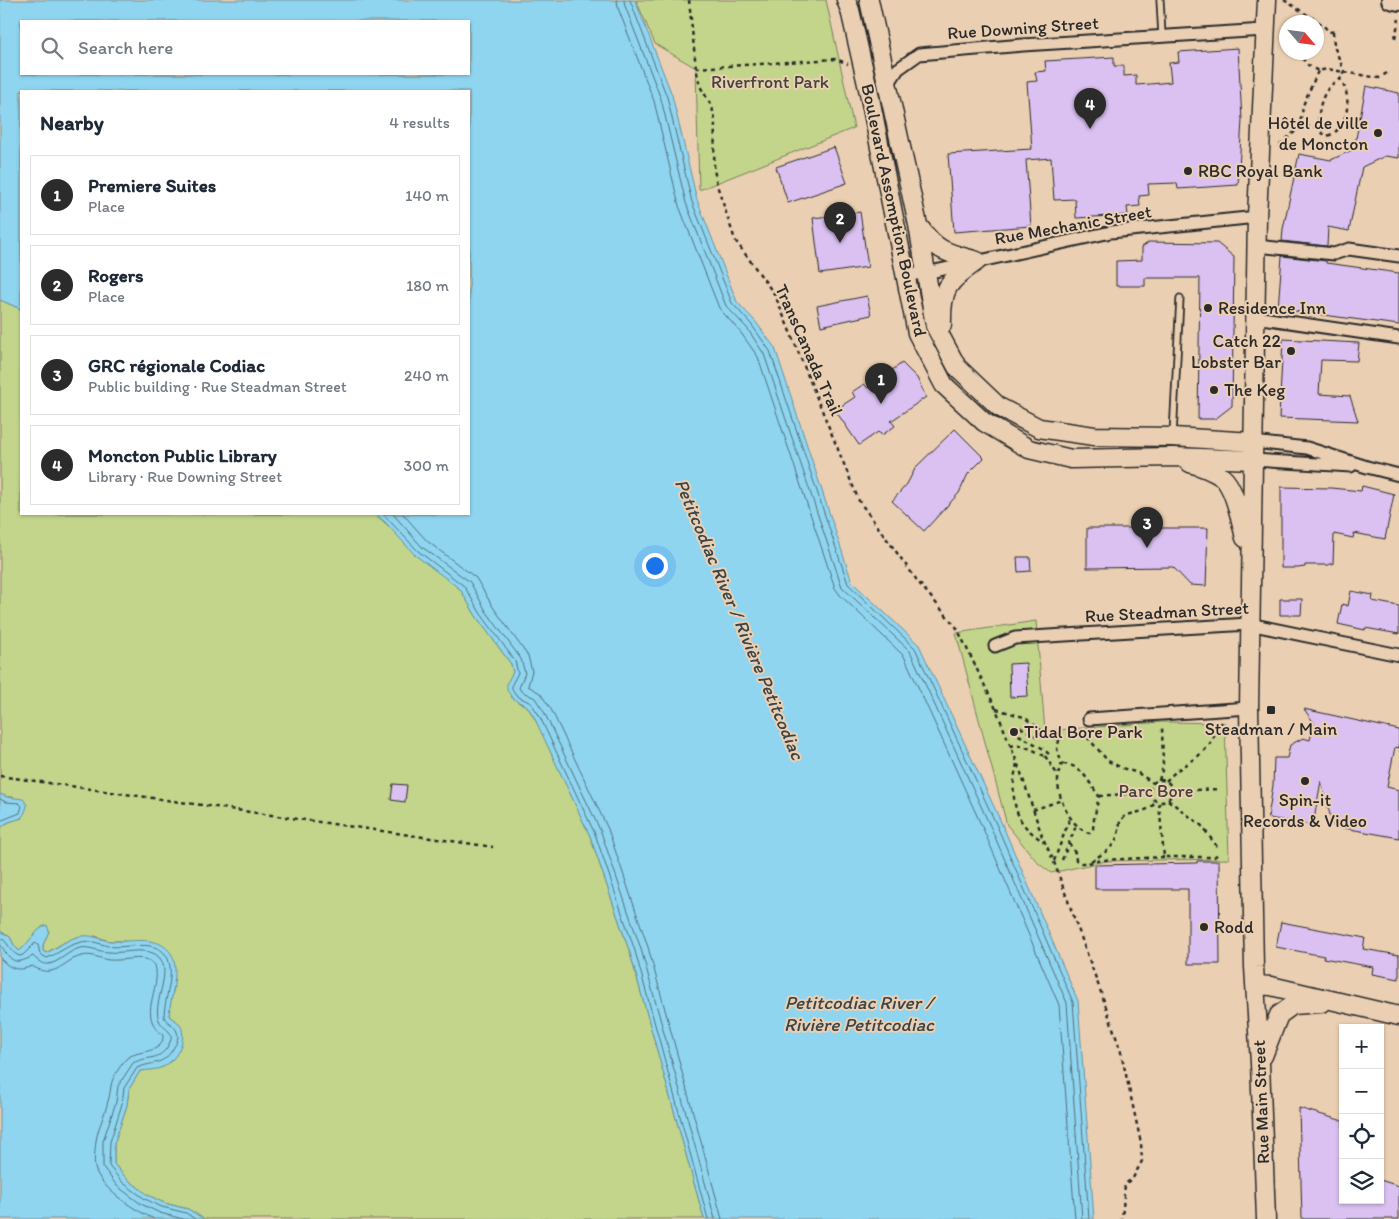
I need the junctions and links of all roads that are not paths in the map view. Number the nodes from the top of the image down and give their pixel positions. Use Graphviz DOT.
graph roads {
  1 [pos="846,0"];
  2 [pos="869,0"];
  3 [pos="1160,0"];
  4 [pos="1267,0"];
  5 [pos="1390,0"];
  6 [pos="1399,2"];
  7 [pos="1265,30"];
  8 [pos="1162,36"];
  9 [pos="887,86"];
  10 [pos="1257,216"];
  11 [pos="918,225"];
  12 [pos="1256,246"];
  13 [pos="1399,256"];
  14 [pos="977,261"];
  15 [pos="926,273"];
  16 [pos="906,276"];
  17 [pos="1180,298"];
  18 [pos="1255,318"];
  19 [pos="1399,338"];
  20 [pos="943,341"];
  21 [pos="1173,437"];
  22 [pos="1253,442"];
  23 [pos="1172,457"];
  24 [pos="1253,460"];
  25 [pos="1367,468"];
  26 [pos="1398,474"];
  27 [pos="1251,561"];
  28 [pos="1249,624"];
  29 [pos="995,646"];
  30 [pos="1399,655"];
  31 [pos="1249,708"];
  32 [pos="1089,720"];
  33 [pos="1256,985"];
  34 [pos="1339,1002"];
  35 [pos="1399,1016"];
  36 [pos="1260,1064"];
  37 [pos="1266,1219"];
  1 -- 16 [label="main road, Boulevard Assomption Boulevard"];
  2 -- 9 [label="main road, Boulevard Assomption Boulevard"];
  3 -- 8 [label="lane"];
  4 -- 7 [label="main road, Rue Main Street"];
  5 -- 6 [label="main road"];
  7 -- 8 [label="street, Rue Downing Street"];
  7 -- 10 [label="main road, Rue Main Street"];
  8 -- 9 [label="street, Rue Downing Street"];
  9 -- 11 [label="main road, Boulevard Assomption Boulevard"];
  10 -- 12 [label="main road, Rue Main Street"];
  10 -- 14 [label="street, Rue Mechanic Street"];
  11 -- 14 [label="main road"];
  11 -- 15 [label="main road, Boulevard Assomption Boulevard"];
  12 -- 13 [label="street"];
  12 -- 18 [label="main road, Rue Main Street"];
  14 -- 15 [label="street, Rue Mechanic Street"];
  14 -- 20 [label="main road"];
  15 -- 16 [label="street, Rue Mechanic Street"];
  15 -- 20 [label="main road, Boulevard Assomption Boulevard"];
  16 -- 23 [label="main road, Boulevard Assomption Boulevard"];
  17 -- 21 [label="lane"];
  18 -- 19 [label="street"];
  18 -- 22 [label="main road, Rue Main Street"];
  20 -- 21 [label="main road, Boulevard Assomption Boulevard"];
  21 -- 22 [label="main road, Boulevard Assomption Boulevard"];
  22 -- 24 [label="main road, Rue Main Street"];
  22 -- 25 [label="street"];
  23 -- 24 [label="main road, Boulevard Assomption Boulevard"];
  23 -- 27 [label="main road"];
  24 -- 25 [label="street"];
  24 -- 27 [label="main road, Rue Main Street"];
  25 -- 26 [label="street"];
  27 -- 28 [label="main road, Rue Main Street"];
  28 -- 29 [label="street, Rue Steadman Street"];
  28 -- 30 [label="street, Rue Steadman Street"];
  28 -- 31 [label="main road, Rue Main Street"];
  31 -- 32 [label="street"];
  31 -- 33 [label="main road, Rue Main Street"];
  33 -- 34 [label="main road"];
  33 -- 36 [label="main road, Rue Main Street"];
  34 -- 35 [label="main road"];
  34 -- 36 [label="main road"];
  36 -- 37 [label="main road, Rue Main Street"];
}
